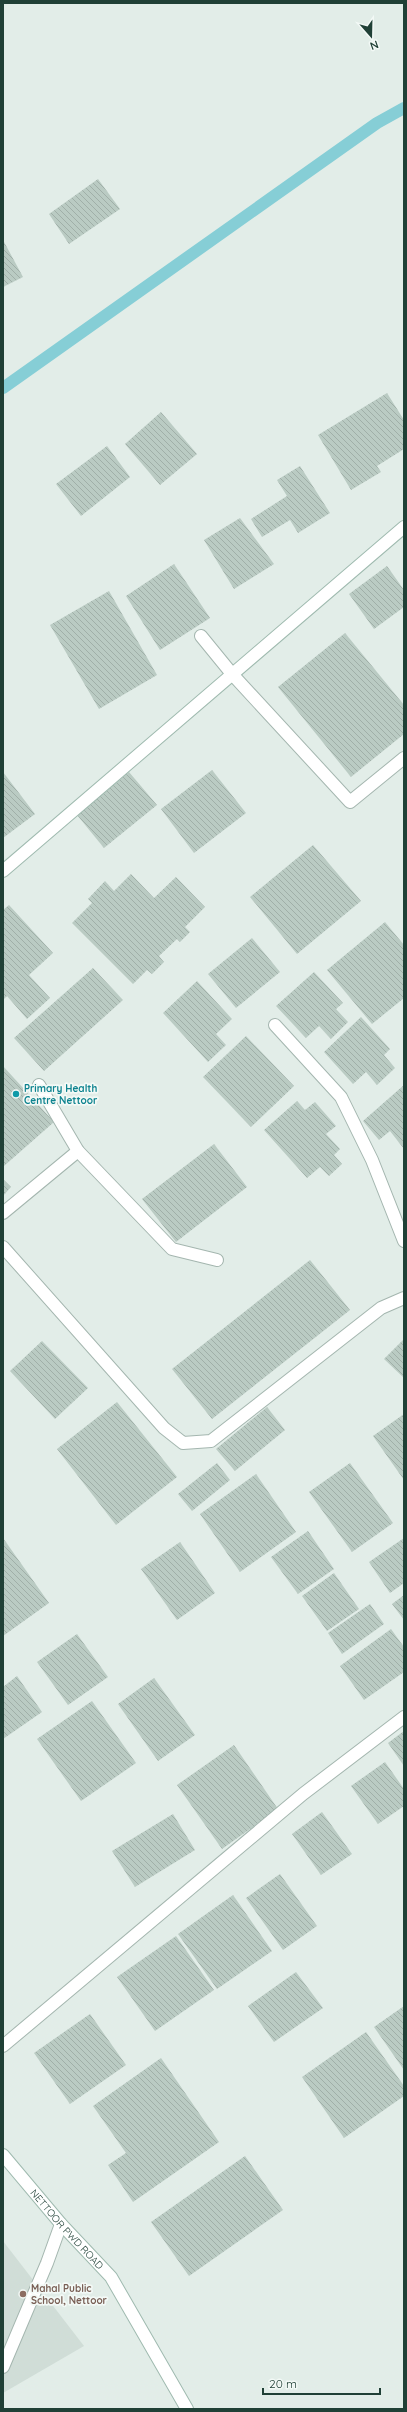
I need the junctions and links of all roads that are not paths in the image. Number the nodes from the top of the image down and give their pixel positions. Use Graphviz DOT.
graph roads {
  1 [pos="404,527"];
  2 [pos="201,636"];
  3 [pos="232,674"];
  4 [pos="404,758"];
  5 [pos="3,871"];
  6 [pos="275,1025"];
  7 [pos="39,1085"];
  8 [pos="78,1151"];
  9 [pos="3,1213"];
  10 [pos="404,1241"];
  11 [pos="3,1247"];
  12 [pos="217,1260"];
  13 [pos="404,1298"];
  14 [pos="404,1717"];
  15 [pos="3,2046"];
  16 [pos="3,2155"];
  17 [pos="61,2224"];
  18 [pos="3,2367"];
  19 [pos="187,2409"];
  1 -- 3 [label="street"];
  2 -- 3 [label="street"];
  3 -- 4 [label="street"];
  3 -- 5 [label="street"];
  6 -- 10 [label="street"];
  7 -- 8 [label="street"];
  8 -- 9 [label="street"];
  8 -- 12 [label="street"];
  11 -- 13 [label="street"];
  14 -- 15 [label="street"];
  16 -- 17 [label="street, NETTOOR PWD ROAD"];
  17 -- 18 [label="street"];
  17 -- 19 [label="street, NETTOOR PWD ROAD"];
}
